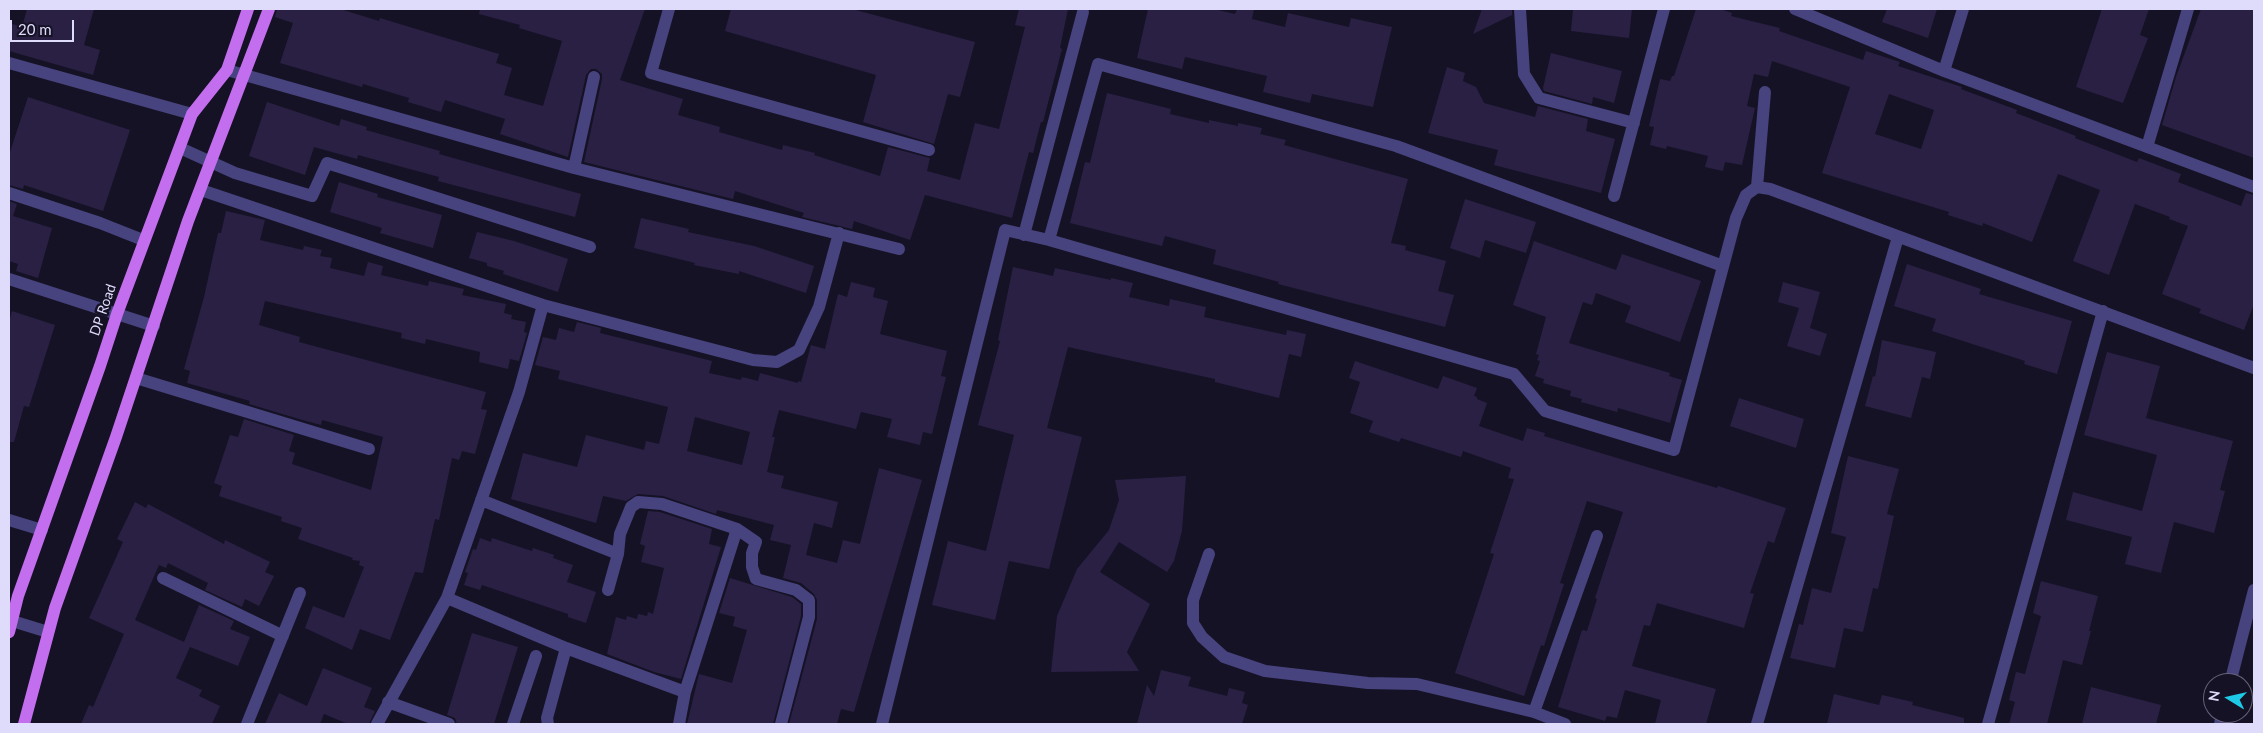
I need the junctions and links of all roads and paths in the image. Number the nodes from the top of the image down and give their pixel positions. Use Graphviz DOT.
graph roads {
  1 [pos="248,9"];
  2 [pos="269,9"];
  3 [pos="669,9"];
  4 [pos="1520,9"];
  5 [pos="1664,9"];
  6 [pos="1963,9"];
  7 [pos="2188,9"];
  8 [pos="1802,10"];
  9 [pos="1083,12"];
  10 [pos="9,64"];
  11 [pos="227,70"];
  12 [pos="1944,71"];
  13 [pos="244,75"];
  14 [pos="594,77"];
  15 [pos="1765,92"];
  16 [pos="192,114"];
  17 [pos="1634,123"];
  18 [pos="2147,147"];
  19 [pos="180,148"];
  20 [pos="929,150"];
  21 [pos="212,163"];
  22 [pos="574,168"];
  23 [pos="1757,187"];
  24 [pos="2254,187"];
  25 [pos="201,190"];
  26 [pos="9,193"];
  27 [pos="1614,196"];
  28 [pos="839,233"];
  29 [pos="1024,235"];
  30 [pos="1898,238"];
  31 [pos="144,240"];
  32 [pos="1049,240"];
  33 [pos="590,247"];
  34 [pos="900,249"];
  35 [pos="1723,266"];
  36 [pos="9,279"];
  37 [pos="543,305"];
  38 [pos="2103,311"];
  39 [pos="116,314"];
  40 [pos="154,326"];
  41 [pos="2254,368"];
  42 [pos="136,378"];
  43 [pos="369,449"];
  44 [pos="481,500"];
  45 [pos="9,520"];
  46 [pos="736,529"];
  47 [pos="42,530"];
  48 [pos="1597,536"];
  49 [pos="618,554"];
  50 [pos="1209,554"];
  51 [pos="162,578"];
  52 [pos="608,590"];
  53 [pos="2254,590"];
  54 [pos="300,593"];
  55 [pos="447,598"];
  56 [pos="10,624"];
  57 [pos="48,632"];
  58 [pos="283,636"];
  59 [pos="566,648"];
  60 [pos="536,656"];
  61 [pos="2233,673"];
  62 [pos="685,692"];
  63 [pos="388,702"];
  64 [pos="1534,712"];
  65 [pos="24,724"];
  66 [pos="246,724"];
  67 [pos="377,724"];
  68 [pos="449,724"];
  69 [pos="514,724"];
  70 [pos="548,724"];
  71 [pos="679,724"];
  72 [pos="781,724"];
  73 [pos="882,724"];
  74 [pos="1565,724"];
  75 [pos="1757,724"];
  76 [pos="1988,724"];
  1 -- 11 [label="main road, DP Road"];
  2 -- 13 [label="main road"];
  3 -- 20 [label="street"];
  4 -- 17 [label="street"];
  5 -- 17 [label="street"];
  6 -- 12 [label="street"];
  7 -- 18 [label="street"];
  8 -- 12 [label="street"];
  9 -- 29 [label="street"];
  10 -- 16 [label="street"];
  11 -- 13 [label="street"];
  11 -- 16 [label="main road, DP Road"];
  12 -- 18 [label="street"];
  13 -- 21 [label="main road"];
  13 -- 22 [label="street"];
  14 -- 22 [label="street"];
  15 -- 23 [label="street"];
  16 -- 19 [label="main road, DP Road"];
  17 -- 27 [label="street"];
  18 -- 24 [label="street"];
  19 -- 21 [label="street"];
  19 -- 31 [label="main road, DP Road"];
  21 -- 25 [label="main road"];
  21 -- 33 [label="street"];
  22 -- 28 [label="street"];
  23 -- 30 [label="street"];
  23 -- 35 [label="street"];
  25 -- 37 [label="street"];
  25 -- 40 [label="main road"];
  26 -- 31 [label="street"];
  28 -- 34 [label="street"];
  28 -- 37 [label="street"];
  29 -- 32 [label="street"];
  29 -- 73 [label="street"];
  30 -- 38 [label="street"];
  30 -- 75 [label="street"];
  31 -- 39 [label="main road, DP Road"];
  32 -- 35 [label="street"];
  32 -- 35 [label="street"];
  36 -- 39 [label="street"];
  37 -- 44 [label="street"];
  38 -- 41 [label="street"];
  38 -- 76 [label="street"];
  39 -- 40 [label="street"];
  39 -- 47 [label="main road, DP Road"];
  40 -- 42 [label="main road"];
  42 -- 43 [label="street"];
  42 -- 57 [label="main road"];
  44 -- 49 [label="street"];
  44 -- 55 [label="street"];
  45 -- 47 [label="street"];
  46 -- 49 [label="street"];
  46 -- 62 [label="street"];
  46 -- 72 [label="street"];
  47 -- 56 [label="main road, DP Road"];
  48 -- 64 [label="street"];
  49 -- 52 [label="street"];
  50 -- 64 [label="street"];
  51 -- 58 [label="street"];
  53 -- 61 [label="street"];
  54 -- 58 [label="street"];
  55 -- 59 [label="street"];
  55 -- 63 [label="street"];
  56 -- 57 [label="street"];
  57 -- 65 [label="main road"];
  58 -- 66 [label="street"];
  59 -- 62 [label="street"];
  59 -- 70 [label="street"];
  60 -- 69 [label="street"];
  62 -- 71 [label="street"];
  63 -- 67 [label="street"];
  63 -- 68 [label="street"];
  64 -- 74 [label="street"];
}
